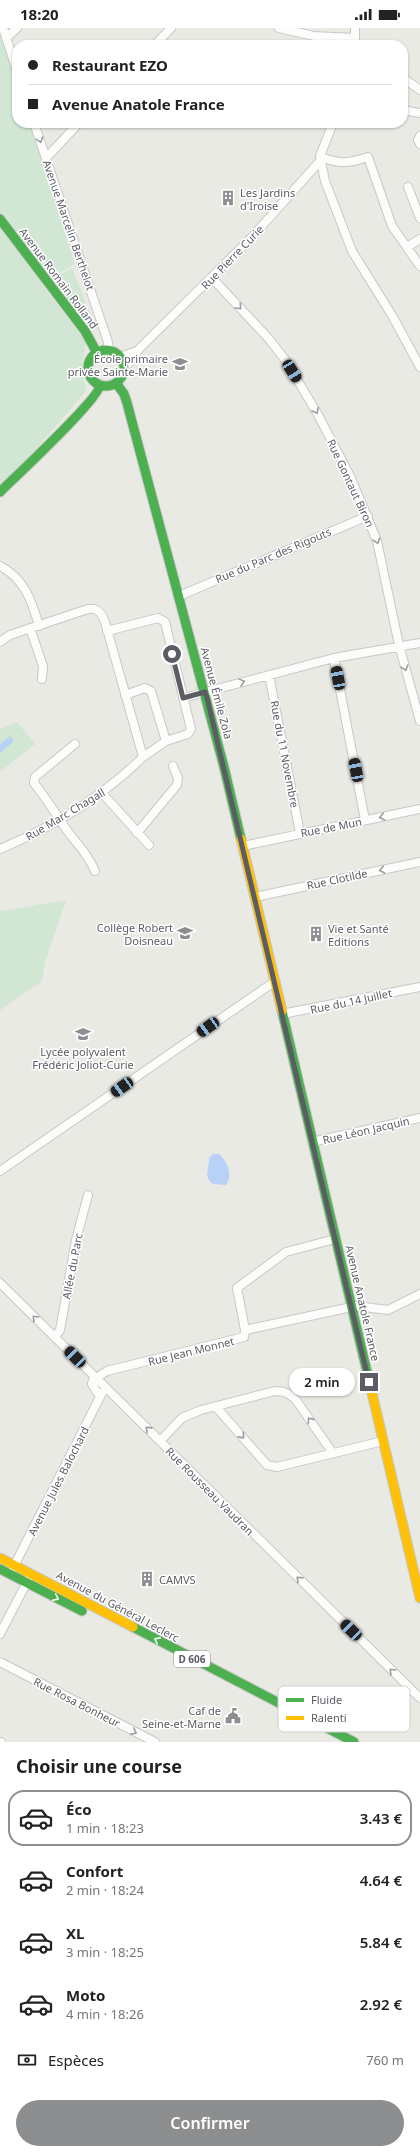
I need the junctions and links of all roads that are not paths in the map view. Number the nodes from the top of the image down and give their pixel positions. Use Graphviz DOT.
graph roads {
  1 [pos="3,28"];
  2 [pos="17,28"];
  3 [pos="171,28"];
  4 [pos="279,28"];
  5 [pos="355,28"];
  6 [pos="6,38"];
  7 [pos="160,40"];
  8 [pos="341,40"];
  9 [pos="355,40"];
  10 [pos="12,56"];
  11 [pos="408,82"];
  12 [pos="420,90"];
  13 [pos="408,111"];
  14 [pos="420,113"];
  15 [pos="36,128"];
  16 [pos="74,128"];
  17 [pos="331,128"];
  18 [pos="46,158"];
  19 [pos="320,159"];
  20 [pos="408,187"];
  21 [pos="420,218"];
  22 [pos="0,219"];
  23 [pos="420,239"];
  24 [pos="407,248"];
  25 [pos="420,266"];
  26 [pos="212,278"];
  27 [pos="139,349"];
  28 [pos="109,351"];
  29 [pos="97,353"];
  30 [pos="120,357"];
  31 [pos="420,367"];
  32 [pos="124,369"];
  33 [pos="116,383"];
  34 [pos="100,385"];
  35 [pos="0,492"];
  36 [pos="368,516"];
  37 [pos="0,566"];
  38 [pos="179,596"];
  39 [pos="39,626"];
  40 [pos="30,628"];
  41 [pos="108,632"];
  42 [pos="0,642"];
  43 [pos="420,643"];
  44 [pos="399,645"];
  45 [pos="334,658"];
  46 [pos="269,674"];
  47 [pos="42,679"];
  48 [pos="205,692"];
  49 [pos="124,695"];
  50 [pos="183,698"];
  51 [pos="420,721"];
  52 [pos="166,741"];
  53 [pos="75,744"];
  54 [pos="143,757"];
  55 [pos="173,766"];
  56 [pos="102,793"];
  57 [pos="420,809"];
  58 [pos="61,819"];
  59 [pos="365,820"];
  60 [pos="137,833"];
  61 [pos="300,833"];
  62 [pos="149,845"];
  63 [pos="243,846"];
  64 [pos="0,849"];
  65 [pos="420,862"];
  66 [pos="95,871"];
  67 [pos="255,897"];
  68 [pos="274,982"];
  69 [pos="420,987"];
  70 [pos="282,1014"];
  71 [pos="420,1118"];
  72 [pos="312,1142"];
  73 [pos="0,1171"];
  74 [pos="88,1195"];
  75 [pos="335,1239"];
  76 [pos="0,1283"];
  77 [pos="420,1294"];
  78 [pos="351,1308"];
  79 [pos="245,1330"];
  80 [pos="54,1337"];
  81 [pos="96,1377"];
  82 [pos="105,1387"];
  83 [pos="100,1397"];
  84 [pos="216,1407"];
  85 [pos="160,1441"];
  86 [pos="383,1441"];
  87 [pos="332,1452"];
  88 [pos="0,1558"];
  89 [pos="15,1566"];
  90 [pos="0,1569"];
  91 [pos="10,1574"];
  92 [pos="31,1574"];
  93 [pos="26,1583"];
  94 [pos="420,1598"];
  95 [pos="0,1634"];
  96 [pos="0,1662"];
  97 [pos="408,1686"];
  98 [pos="410,1688"];
  99 [pos="420,1698"];
  100 [pos="278,1702"];
  101 [pos="278,1711"];
  102 [pos="320,1732"];
  103 [pos="335,1732"];
  104 [pos="155,1742"];
  105 [pos="340,1742"];
  106 [pos="354,1742"];
  1 -- 6 [label="street"];
  2 -- 6 [label="street"];
  3 -- 7 [label="street"];
  4 -- 8 [label="street"];
  5 -- 9 [label="street"];
  6 -- 10 [label="street"];
  11 -- 12 [label="street"];
  13 -- 14 [label="street"];
  15 -- 18 [label="street, Avenue Marcelin Berthelot, one-way"];
  16 -- 18 [label="street"];
  17 -- 19 [label="street"];
  18 -- 28 [label="street, Avenue Marcelin Berthelot"];
  19 -- 24 [label="street"];
  19 -- 26 [label="street, Rue Pierre Curie"];
  19 -- 31 [label="street"];
  20 -- 21 [label="street"];
  22 -- 29 [label="main road, Avenue Romain Rolland"];
  23 -- 24 [label="street"];
  24 -- 25 [label="street"];
  26 -- 27 [label="street, Rue Pierre Curie"];
  26 -- 36 [label="street, Rue Gontaut Biron, one-way"];
  27 -- 30 [label="street, Rue Pierre Curie"];
  27 -- 32 [label="street, Rue Pierre Curie"];
  28 -- 29 [label="main road"];
  28 -- 30 [label="main road"];
  29 -- 34 [label="main road"];
  30 -- 32 [label="main road"];
  32 -- 33 [label="main road"];
  33 -- 34 [label="main road"];
  33 -- 38 [label="main road, Avenue Émile Zola"];
  34 -- 35 [label="main road"];
  36 -- 38 [label="street, Rue du Parc des Rigouts"];
  36 -- 44 [label="street, Rue Gontaut Biron, one-way"];
  37 -- 39 [label="street"];
  38 -- 48 [label="main road, Avenue Émile Zola"];
  39 -- 40 [label="street"];
  39 -- 41 [label="street"];
  40 -- 42 [label="street"];
  40 -- 47 [label="street"];
  41 -- 49 [label="street"];
  41 -- 50 [label="street"];
  43 -- 44 [label="street"];
  44 -- 45 [label="street"];
  44 -- 51 [label="street, Rue Gontaut Biron, one-way"];
  45 -- 46 [label="street"];
  45 -- 59 [label="street"];
  48 -- 46 [label="street, one-way"];
  46 -- 61 [label="street, Rue du 11 Novembre"];
  48 -- 50 [label="street"];
  48 -- 63 [label="main road, Avenue Émile Zola"];
  49 -- 52 [label="street"];
  49 -- 54 [label="street"];
  50 -- 52 [label="street, Rue Marc Chagall"];
  52 -- 54 [label="street, Rue Marc Chagall"];
  53 -- 58 [label="street"];
  54 -- 56 [label="street, Rue Marc Chagall"];
  55 -- 60 [label="street"];
  56 -- 58 [label="street, Rue Marc Chagall"];
  56 -- 60 [label="street"];
  57 -- 59 [label="street, Rue de Mun, one-way"];
  58 -- 64 [label="street, Rue Marc Chagall"];
  58 -- 66 [label="street"];
  59 -- 61 [label="street, Rue de Mun"];
  60 -- 62 [label="street"];
  61 -- 63 [label="street, Rue de Mun"];
  63 -- 67 [label="main road, Avenue Émile Zola"];
  65 -- 67 [label="street, Rue Clotilde, one-way"];
  67 -- 68 [label="main road, Avenue Émile Zola"];
  68 -- 70 [label="main road, Avenue Émile Zola"];
  68 -- 73 [label="street"];
  69 -- 70 [label="street, Rue du 14 Juillet"];
  70 -- 72 [label="main road, Avenue Anatole France"];
  71 -- 72 [label="street, Rue Léon Jacquin"];
  72 -- 75 [label="main road, Avenue Anatole France"];
  74 -- 80 [label="street, Allée du Parc"];
  75 -- 78 [label="main road, Avenue Anatole France"];
  75 -- 79 [label="street"];
  80 -- 76 [label="street, Rue Rousseau Vaudran, one-way"];
  77 -- 78 [label="street, Rue Jean Monnet"];
  78 -- 79 [label="street, Rue Jean Monnet"];
  78 -- 86 [label="main road, Avenue Anatole France"];
  79 -- 81 [label="street, Rue Jean Monnet"];
  80 -- 81 [label="street, Rue Rousseau Vaudran"];
  81 -- 82 [label="street, Rue Rousseau Vaudran"];
  81 -- 83 [label="street"];
  82 -- 83 [label="street, Avenue Jules Balochard"];
  85 -- 82 [label="street, Rue Rousseau Vaudran, one-way"];
  83 -- 89 [label="street, Avenue Jules Balochard"];
  84 -- 85 [label="street"];
  84 -- 87 [label="street, one-way"];
  87 -- 84 [label="street, one-way"];
  97 -- 85 [label="street, Rue Rousseau Vaudran, one-way"];
  86 -- 87 [label="street"];
  86 -- 94 [label="main road, Avenue Anatole France"];
  88 -- 89 [label="main road, Avenue du Général Leclerc / D 606"];
  89 -- 91 [label="street, Avenue Jules Balochard"];
  89 -- 92 [label="main road, Avenue du Général Leclerc / D 606"];
  90 -- 91 [label="main road, Avenue du Général Leclerc / D 606"];
  91 -- 93 [label="main road, Avenue du Général Leclerc / D 606"];
  92 -- 93 [label="street"];
  100 -- 92 [label="main road, Avenue du Général Leclerc / D 606, one-way"];
  93 -- 95 [label="street"];
  93 -- 101 [label="main road, Avenue du Général Leclerc / D 606, one-way"];
  96 -- 104 [label="street, Rue Rosa Bonheur, one-way"];
  99 -- 98 [label="street, Rue Rousseau Vaudran, one-way"];
  102 -- 105 [label="main road, Avenue du Général Leclerc / D 606, one-way"];
  106 -- 103 [label="main road, Avenue du Général Leclerc / D 606, one-way"];
}
